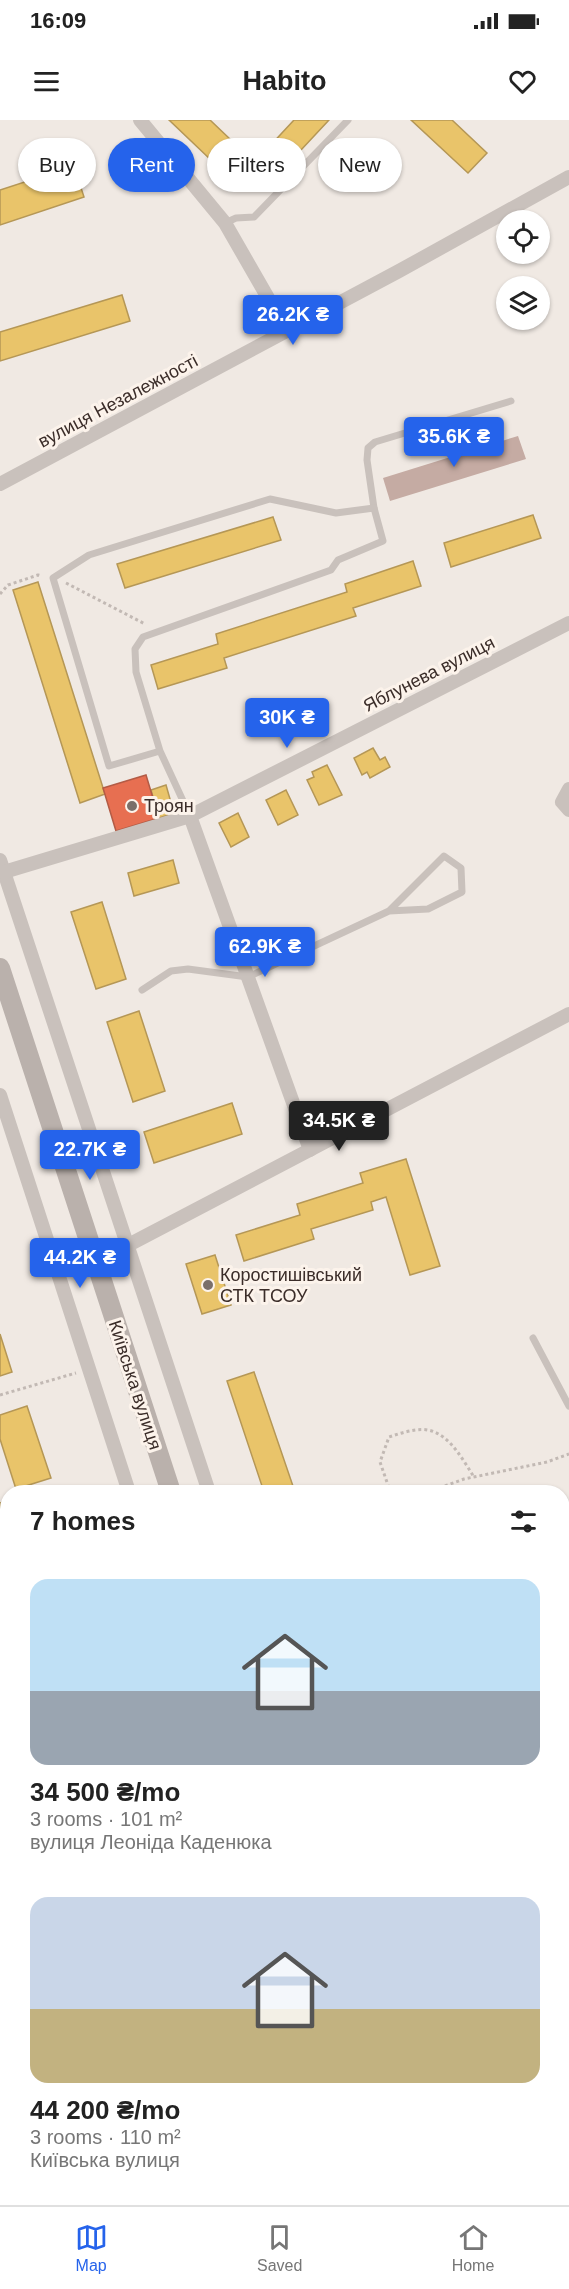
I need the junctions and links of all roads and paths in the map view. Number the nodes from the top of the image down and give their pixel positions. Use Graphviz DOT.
graph roads {
  1 [pos="140,120"];
  2 [pos="348,120"];
  3 [pos="569,177"];
  4 [pos="225,223"];
  5 [pos="287,331"];
  6 [pos="511,401"];
  7 [pos="0,484"];
  8 [pos="374,508"];
  9 [pos="53,578"];
  10 [pos="0,594"];
  11 [pos="569,622"];
  12 [pos="158,630"];
  13 [pos="160,751"];
  14 [pos="569,789"];
  15 [pos="569,810"];
  16 [pos="190,816"];
  17 [pos="2,866"];
  18 [pos="389,912"];
  19 [pos="0,968"];
  20 [pos="248,977"];
  21 [pos="142,990"];
  22 [pos="569,1014"];
  23 [pos="0,1095"];
  24 [pos="310,1150"];
  25 [pos="128,1245"];
  26 [pos="94,1263"];
  27 [pos="533,1338"];
  28 [pos="89,1369"];
  29 [pos="0,1395"];
  30 [pos="569,1406"];
  31 [pos="569,1454"];
  32 [pos="474,1477"];
  33 [pos="127,1485"];
  34 [pos="169,1485"];
  35 [pos="207,1485"];
  36 [pos="388,1485"];
  37 [pos="449,1485"];
  1 -- 4 [label="street"];
  2 -- 4 [label="lane"];
  3 -- 5 [label="street, вулиця Незалежності"];
  4 -- 5 [label="street"];
  5 -- 7 [label="street, вулиця Незалежності"];
  6 -- 8 [label="lane"];
  8 -- 9 [label="lane"];
  8 -- 12 [label="lane"];
  9 -- 10 [label="path"];
  9 -- 12 [label="path"];
  9 -- 13 [label="lane"];
  11 -- 16 [label="street, Яблунева вулиця"];
  12 -- 13 [label="lane"];
  13 -- 16 [label="lane"];
  14 -- 15 [label="street"];
  16 -- 17 [label="street, Яблунева вулиця"];
  16 -- 20 [label="street"];
  17 -- 25 [label="street"];
  18 -- 18 [label="lane"];
  18 -- 20 [label="lane"];
  19 -- 26 [label="main road, Київська вулиця"];
  20 -- 21 [label="lane"];
  20 -- 24 [label="street"];
  22 -- 24 [label="street"];
  23 -- 28 [label="street"];
  24 -- 25 [label="street"];
  25 -- 26 [label="street"];
  25 -- 35 [label="street"];
  26 -- 34 [label="main road, Київська вулиця"];
  27 -- 30 [label="lane"];
  28 -- 29 [label="path"];
  28 -- 33 [label="street"];
  31 -- 32 [label="path"];
  32 -- 36 [label="path"];
  32 -- 37 [label="path"];
}
